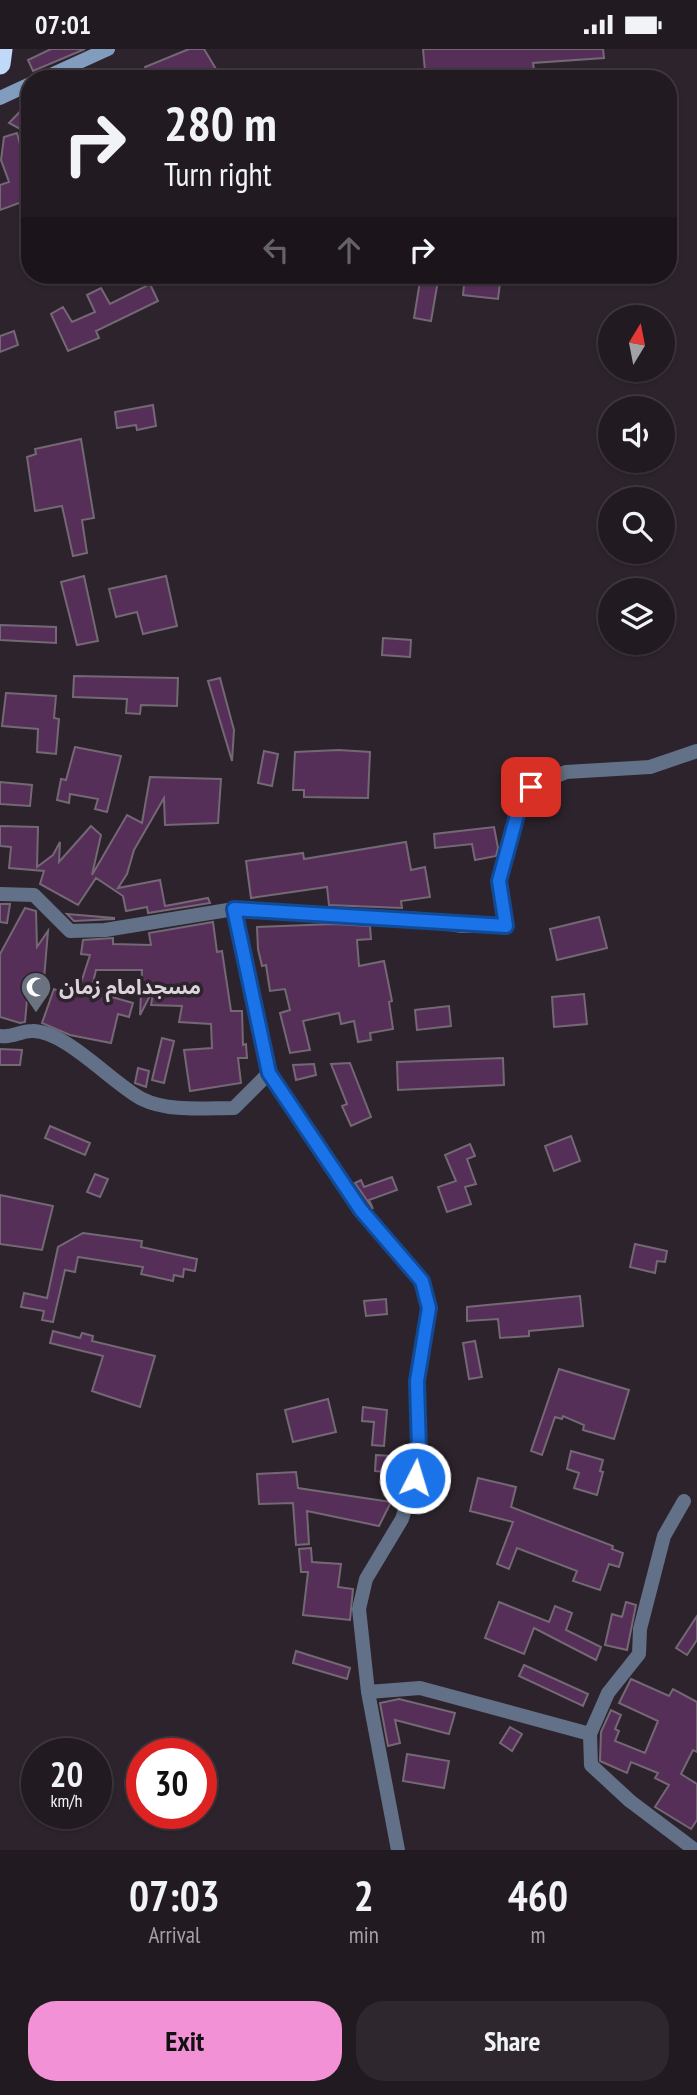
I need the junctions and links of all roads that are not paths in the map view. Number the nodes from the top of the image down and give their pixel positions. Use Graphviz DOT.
graph roads {
  1 [pos="2,49"];
  2 [pos="108,49"];
  3 [pos="0,64"];
  4 [pos="62,70"];
  5 [pos="21,88"];
  6 [pos="0,98"];
  7 [pos="697,751"];
  8 [pos="0,894"];
  9 [pos="234,909"];
  10 [pos="0,1036"];
  11 [pos="269,1073"];
  12 [pos="684,1501"];
  13 [pos="368,1692"];
  14 [pos="590,1734"];
  15 [pos="398,1850"];
  16 [pos="695,1850"];
  1 -- 3 [label="highway"];
  2 -- 4 [label="street"];
  5 -- 6 [label="street"];
  7 -- 9 [label="street"];
  8 -- 9 [label="street"];
  9 -- 11 [label="street"];
  10 -- 11 [label="street"];
  11 -- 13 [label="street"];
  12 -- 14 [label="street"];
  13 -- 14 [label="street"];
  13 -- 15 [label="street"];
  14 -- 16 [label="street"];
}
